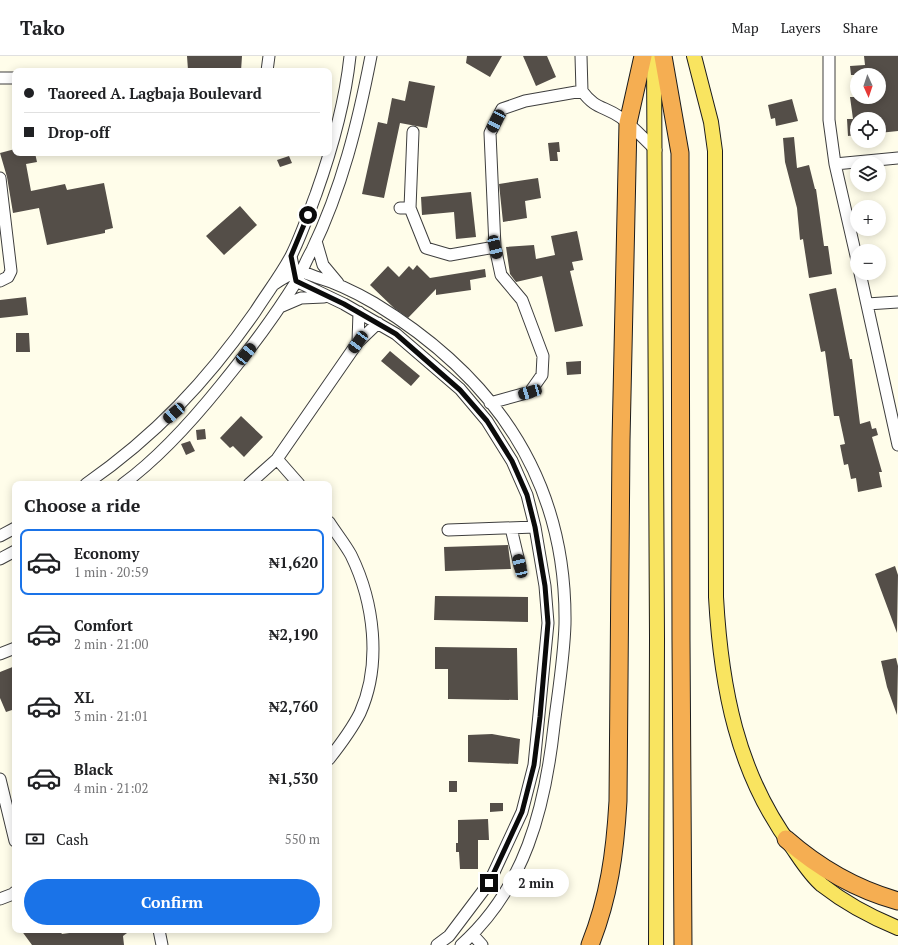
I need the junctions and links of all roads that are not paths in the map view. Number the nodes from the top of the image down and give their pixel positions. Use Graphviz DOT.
graph roads {
  1 [pos="269,56"];
  2 [pos="350,56"];
  3 [pos="370,56"];
  4 [pos="581,56"];
  5 [pos="643,56"];
  6 [pos="654,56"];
  7 [pos="662,56"];
  8 [pos="694,56"];
  9 [pos="829,56"];
  10 [pos="267,68"];
  11 [pos="0,78"];
  12 [pos="12,78"];
  13 [pos="582,91"];
  14 [pos="628,123"];
  15 [pos="356,125"];
  16 [pos="333,126"];
  17 [pos="413,132"];
  18 [pos="332,148"];
  19 [pos="656,150"];
  20 [pos="329,156"];
  21 [pos="898,158"];
  22 [pos="835,164"];
  23 [pos="0,178"];
  24 [pos="2,211"];
  25 [pos="316,241"];
  26 [pos="853,244"];
  27 [pos="495,247"];
  28 [pos="291,256"];
  29 [pos="297,276"];
  30 [pos="862,280"];
  31 [pos="0,281"];
  32 [pos="339,284"];
  33 [pos="272,285"];
  34 [pos="329,297"];
  35 [pos="898,302"];
  36 [pos="867,304"];
  37 [pos="278,309"];
  38 [pos="359,312"];
  39 [pos="378,323"];
  40 [pos="358,342"];
  41 [pos="490,403"];
  42 [pos="898,445"];
  43 [pos="277,460"];
  44 [pos="90,481"];
  45 [pos="125,481"];
  46 [pos="252,481"];
  47 [pos="296,481"];
  48 [pos="332,527"];
  49 [pos="535,527"];
  50 [pos="511,528"];
  51 [pos="12,530"];
  52 [pos="448,530"];
  53 [pos="0,536"];
  54 [pos="12,553"];
  55 [pos="0,559"];
  56 [pos="520,566"];
  57 [pos="12,649"];
  58 [pos="0,654"];
  59 [pos="332,754"];
  60 [pos="0,779"];
  61 [pos="12,829"];
  62 [pos="786,839"];
  63 [pos="12,894"];
  64 [pos="0,899"];
  65 [pos="898,900"];
  66 [pos="898,928"];
  67 [pos="160,933"];
  68 [pos="473,935"];
  69 [pos="162,945"];
  70 [pos="437,945"];
  71 [pos="461,945"];
  72 [pos="482,945"];
  73 [pos="590,945"];
  74 [pos="656,945"];
  75 [pos="683,945"];
  1 -- 10 [label="street"];
  2 -- 16 [label="street"];
  3 -- 15 [label="street"];
  4 -- 13 [label="street"];
  5 -- 14 [label="highway"];
  6 -- 19 [label="main road"];
  7 -- 75 [label="highway"];
  8 -- 62 [label="main road"];
  9 -- 22 [label="street"];
  11 -- 12 [label="street"];
  13 -- 14 [label="street"];
  13 -- 27 [label="street"];
  14 -- 19 [label="street"];
  14 -- 73 [label="highway"];
  15 -- 16 [label="street"];
  15 -- 25 [label="street"];
  16 -- 18 [label="street"];
  17 -- 27 [label="street"];
  19 -- 74 [label="main road"];
  20 -- 28 [label="street"];
  21 -- 22 [label="street"];
  22 -- 26 [label="street"];
  23 -- 24 [label="street"];
  24 -- 31 [label="street"];
  25 -- 29 [label="street"];
  25 -- 32 [label="street"];
  27 -- 41 [label="street"];
  28 -- 29 [label="street"];
  28 -- 33 [label="street"];
  29 -- 32 [label="street"];
  29 -- 33 [label="street"];
  29 -- 34 [label="street"];
  29 -- 37 [label="street"];
  30 -- 36 [label="street"];
  32 -- 41 [label="street"];
  33 -- 44 [label="street"];
  34 -- 37 [label="street"];
  34 -- 38 [label="street"];
  35 -- 36 [label="street"];
  36 -- 42 [label="street"];
  37 -- 45 [label="street"];
  38 -- 39 [label="street"];
  38 -- 40 [label="street"];
  39 -- 40 [label="street"];
  39 -- 49 [label="street"];
  40 -- 43 [label="street"];
  41 -- 68 [label="street"];
  43 -- 46 [label="street"];
  43 -- 47 [label="street"];
  48 -- 59 [label="street"];
  49 -- 50 [label="street"];
  49 -- 70 [label="street"];
  50 -- 52 [label="street"];
  50 -- 56 [label="street"];
  51 -- 53 [label="street"];
  54 -- 55 [label="street"];
  57 -- 58 [label="street"];
  60 -- 61 [label="street"];
  62 -- 65 [label="highway"];
  62 -- 66 [label="main road"];
  63 -- 64 [label="street"];
  67 -- 69 [label="street"];
  68 -- 71 [label="street"];
  68 -- 72 [label="street"];
}
